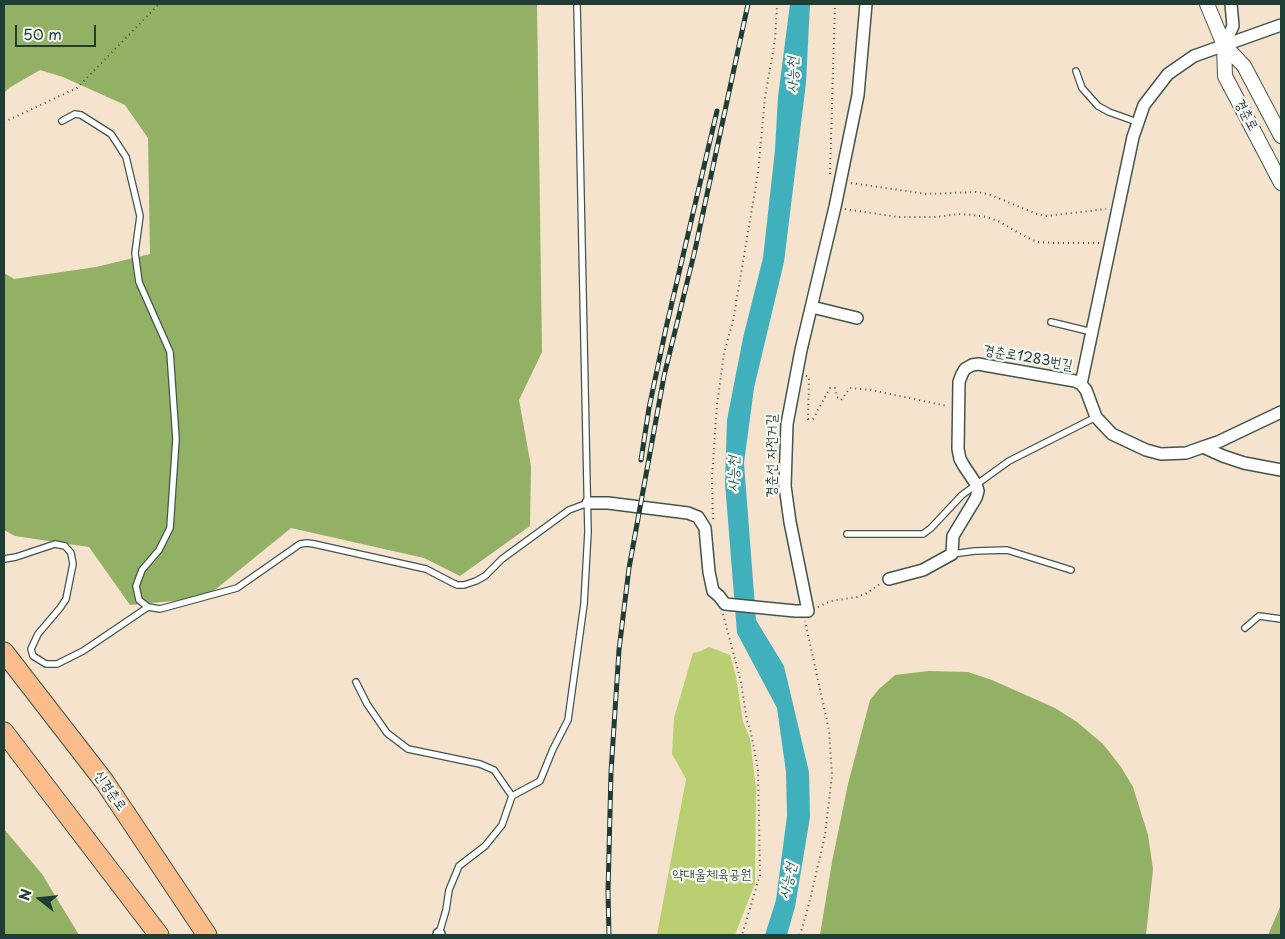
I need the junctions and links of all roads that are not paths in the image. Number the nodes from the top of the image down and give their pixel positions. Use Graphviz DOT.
graph roads {
  1 [pos="577,4"];
  2 [pos="866,4"];
  3 [pos="1207,4"];
  4 [pos="1231,4"];
  5 [pos="1281,25"];
  6 [pos="1224,45"];
  7 [pos="1076,71"];
  8 [pos="62,120"];
  9 [pos="1137,122"];
  10 [pos="1281,136"];
  11 [pos="1281,182"];
  12 [pos="812,307"];
  13 [pos="857,318"];
  14 [pos="1050,322"];
  15 [pos="1092,332"];
  16 [pos="1082,384"];
  17 [pos="1281,412"];
  18 [pos="1096,417"];
  19 [pos="1203,447"];
  20 [pos="1281,470"];
  21 [pos="976,484"];
  22 [pos="588,503"];
  23 [pos="847,534"];
  24 [pos="952,554"];
  25 [pos="4,559"];
  26 [pos="1071,570"];
  27 [pos="889,579"];
  28 [pos="148,607"];
  29 [pos="1281,619"];
  30 [pos="1245,628"];
  31 [pos="4,652"];
  32 [pos="356,682"];
  33 [pos="4,732"];
  34 [pos="512,796"];
  35 [pos="439,934"];
  36 [pos="159,935"];
  37 [pos="207,935"];
  1 -- 22 [label="lane"];
  2 -- 12 [label="street"];
  3 -- 6 [label="street, 경춘로"];
  4 -- 6 [label="street"];
  5 -- 6 [label="street"];
  6 -- 9 [label="street"];
  6 -- 10 [label="street, 경춘로"];
  6 -- 11 [label="street, 경춘로"];
  7 -- 9 [label="lane"];
  8 -- 28 [label="lane"];
  9 -- 15 [label="street"];
  12 -- 13 [label="street"];
  12 -- 22 [label="street"];
  14 -- 15 [label="lane"];
  15 -- 16 [label="street"];
  16 -- 18 [label="street, 경춘로1283번길"];
  16 -- 21 [label="street, 경춘로1283번길"];
  17 -- 19 [label="street, 경춘로1283번길"];
  18 -- 19 [label="street, 경춘로1283번길"];
  18 -- 21 [label="lane"];
  19 -- 20 [label="street"];
  21 -- 23 [label="lane"];
  21 -- 24 [label="street"];
  22 -- 28 [label="lane"];
  22 -- 34 [label="lane"];
  24 -- 26 [label="lane"];
  24 -- 27 [label="street"];
  25 -- 28 [label="lane"];
  29 -- 30 [label="lane"];
  31 -- 37 [label="highway, 신경춘로"];
  32 -- 34 [label="lane"];
  33 -- 36 [label="highway"];
  34 -- 35 [label="lane"];
}
